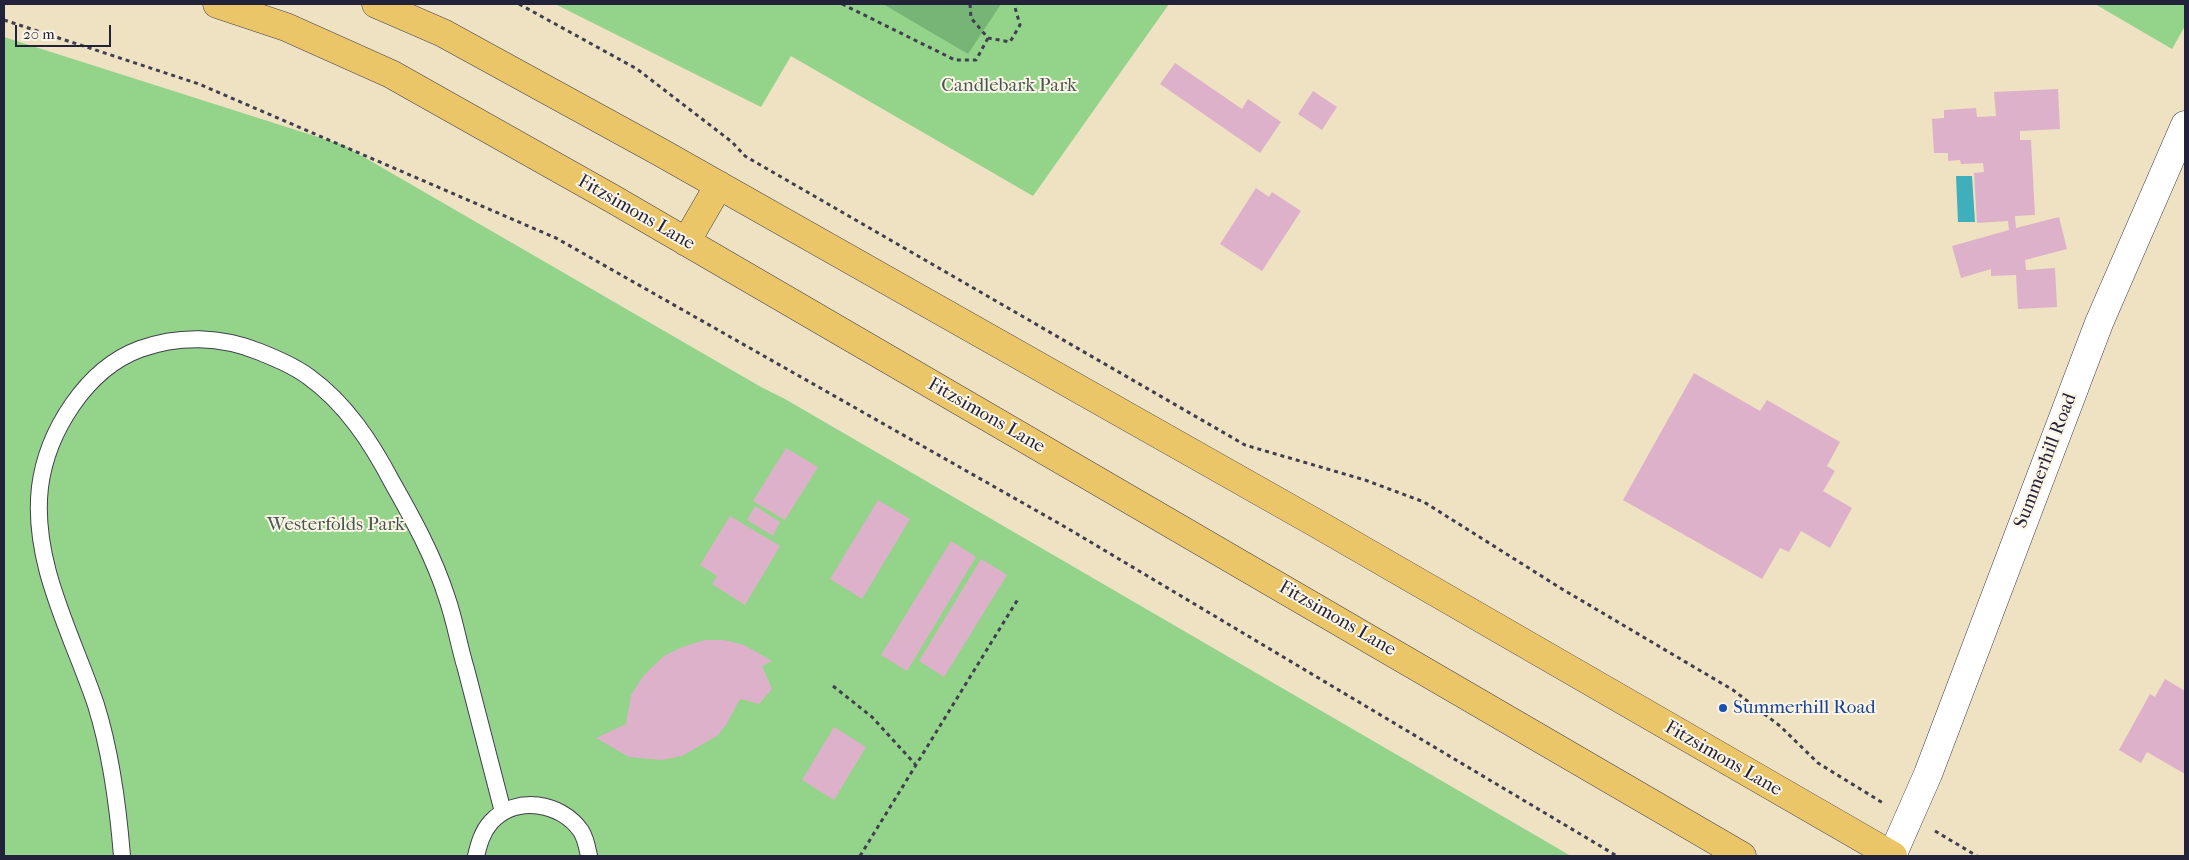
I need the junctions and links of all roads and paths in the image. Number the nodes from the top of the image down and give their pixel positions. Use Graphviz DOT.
graph roads {
  1 [pos="217,4"];
  2 [pos="376,4"];
  3 [pos="520,4"];
  4 [pos="842,4"];
  5 [pos="970,4"];
  6 [pos="1014,4"];
  7 [pos="4,20"];
  8 [pos="988,38"];
  9 [pos="2185,125"];
  10 [pos="719,185"];
  11 [pos="686,242"];
  12 [pos="1018,599"];
  13 [pos="833,686"];
  14 [pos="915,764"];
  15 [pos="503,812"];
  16 [pos="1910,817"];
  17 [pos="122,856"];
  18 [pos="476,856"];
  19 [pos="589,856"];
  20 [pos="860,856"];
  21 [pos="1617,856"];
  22 [pos="1742,856"];
  23 [pos="1892,856"];
  24 [pos="1977,856"];
  1 -- 11 [label="main road, Fitzsimons Lane"];
  2 -- 10 [label="main road, Fitzsimons Lane"];
  3 -- 16 [label="path"];
  4 -- 8 [label="path"];
  5 -- 8 [label="path"];
  6 -- 8 [label="path"];
  7 -- 21 [label="path"];
  9 -- 16 [label="street, Summerhill Road"];
  10 -- 11 [label="main road"];
  10 -- 23 [label="main road, Fitzsimons Lane"];
  11 -- 22 [label="main road, Fitzsimons Lane"];
  12 -- 14 [label="path"];
  13 -- 14 [label="path"];
  14 -- 20 [label="path"];
  15 -- 17 [label="lane"];
  15 -- 18 [label="lane"];
  15 -- 19 [label="lane"];
  16 -- 23 [label="street, Summerhill Road"];
  16 -- 24 [label="path"];
}
